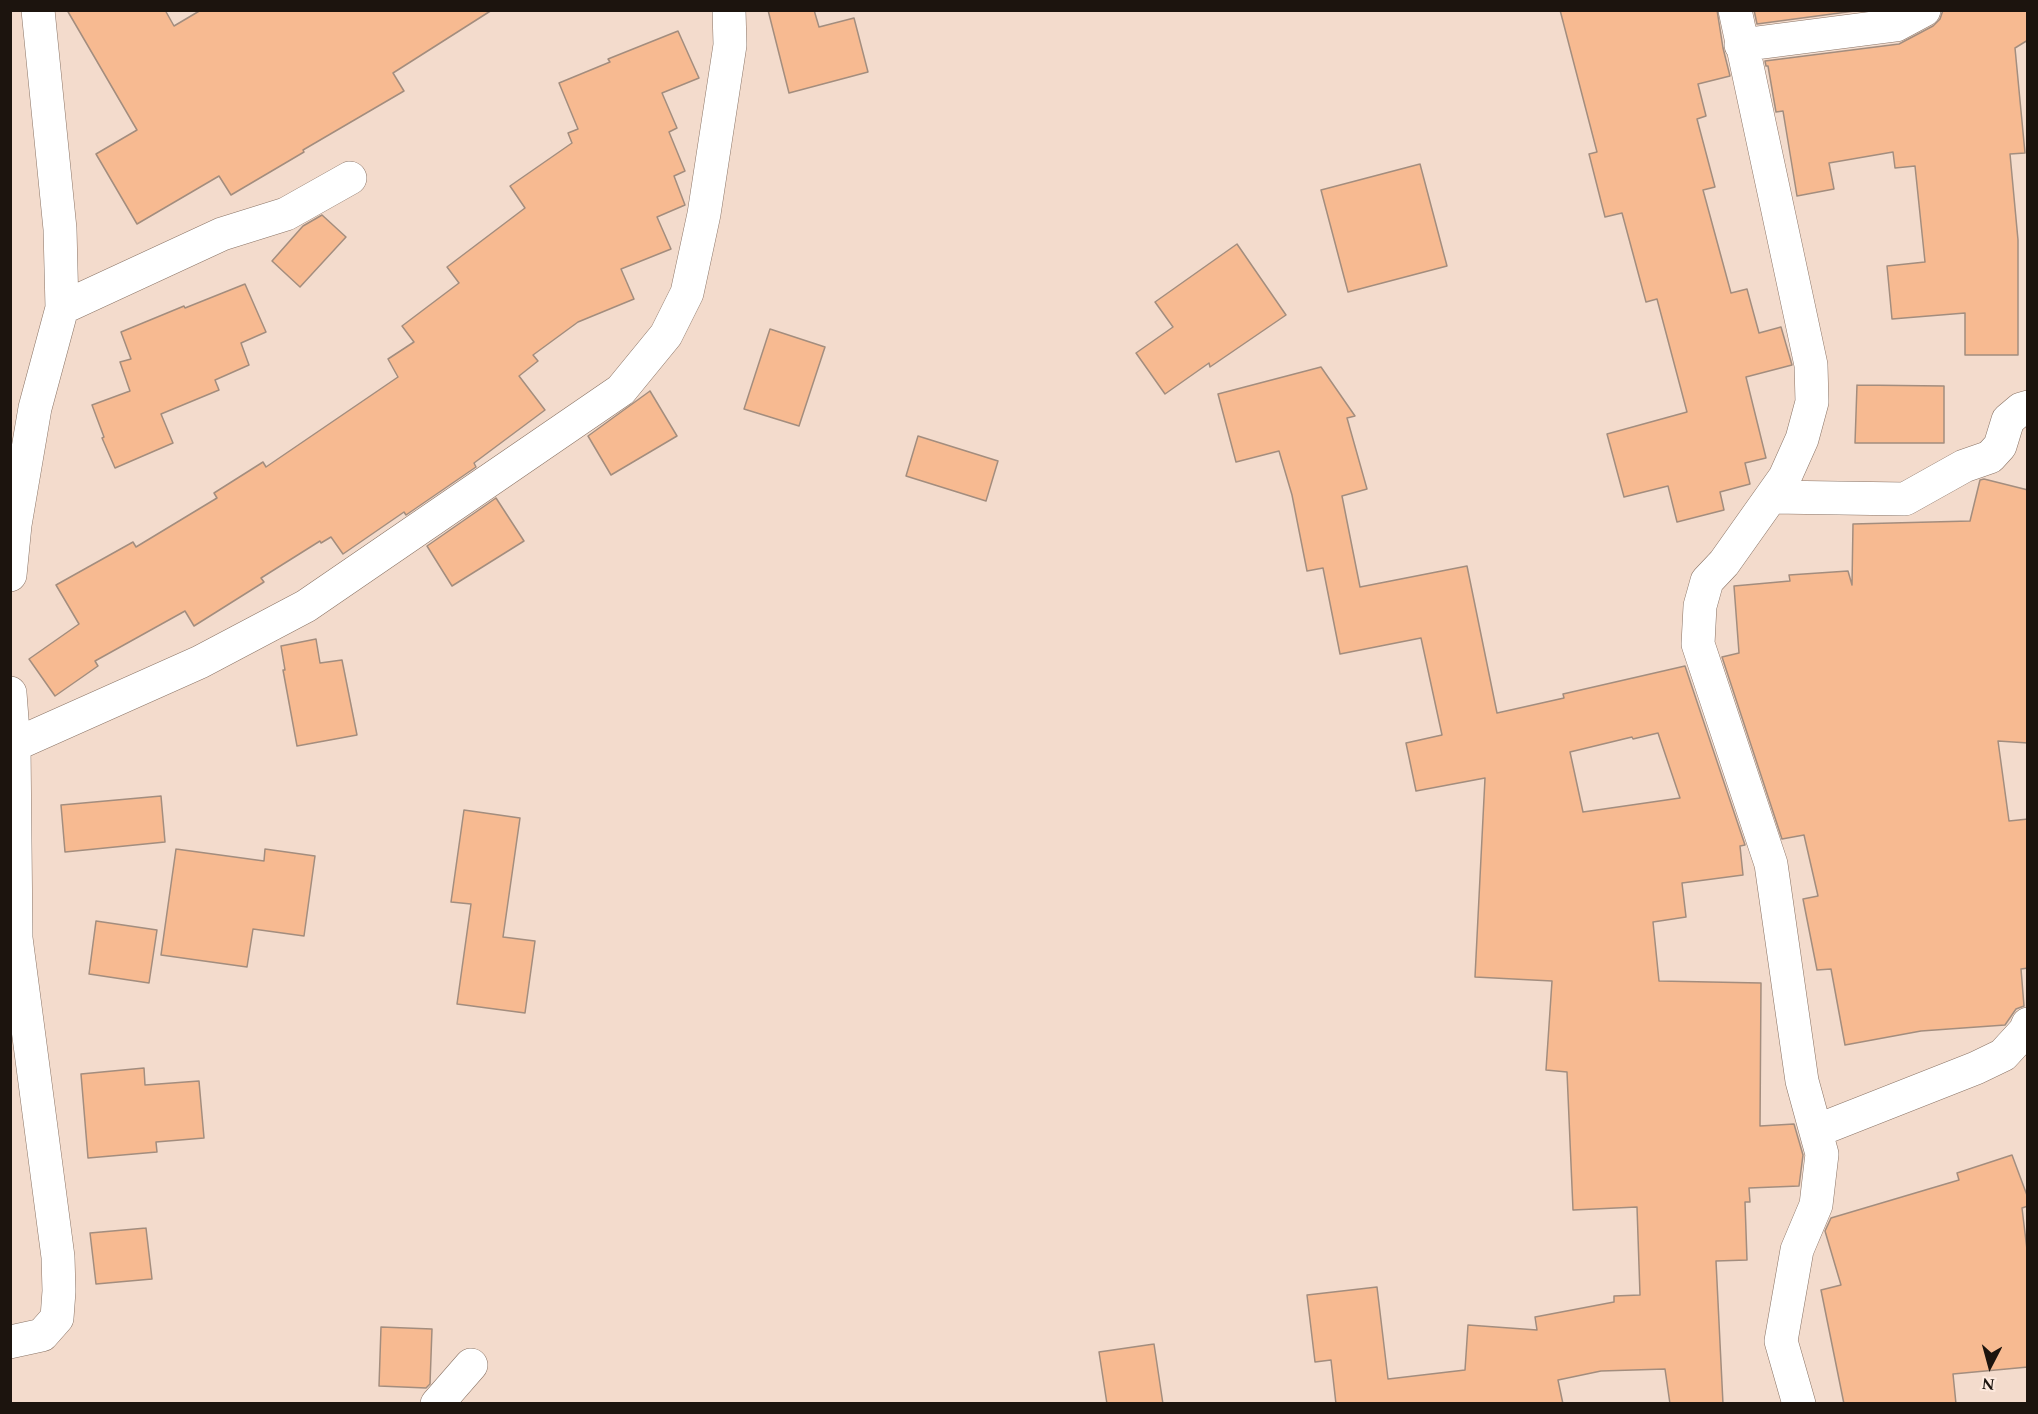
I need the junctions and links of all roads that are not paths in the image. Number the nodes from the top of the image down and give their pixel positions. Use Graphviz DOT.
graph roads {
  1 [pos="38,10"];
  2 [pos="729,10"];
  3 [pos="1735,10"];
  4 [pos="1924,10"];
  5 [pos="1741,45"];
  6 [pos="350,178"];
  7 [pos="62,308"];
  8 [pos="2028,407"];
  9 [pos="1772,497"];
  10 [pos="10,575"];
  11 [pos="10,693"];
  12 [pos="14,745"];
  13 [pos="2028,1024"];
  14 [pos="1816,1131"];
  15 [pos="10,1342"];
  16 [pos="471,1365"];
  17 [pos="437,1404"];
  18 [pos="1799,1404"];
  1 -- 7 [label="street"];
  2 -- 12 [label="street"];
  3 -- 5 [label="street"];
  4 -- 5 [label="street"];
  5 -- 9 [label="street"];
  6 -- 7 [label="street"];
  7 -- 10 [label="street"];
  8 -- 9 [label="street"];
  9 -- 14 [label="street"];
  11 -- 12 [label="street"];
  12 -- 15 [label="street"];
  13 -- 14 [label="street"];
  14 -- 18 [label="street"];
  16 -- 17 [label="street"];
}
